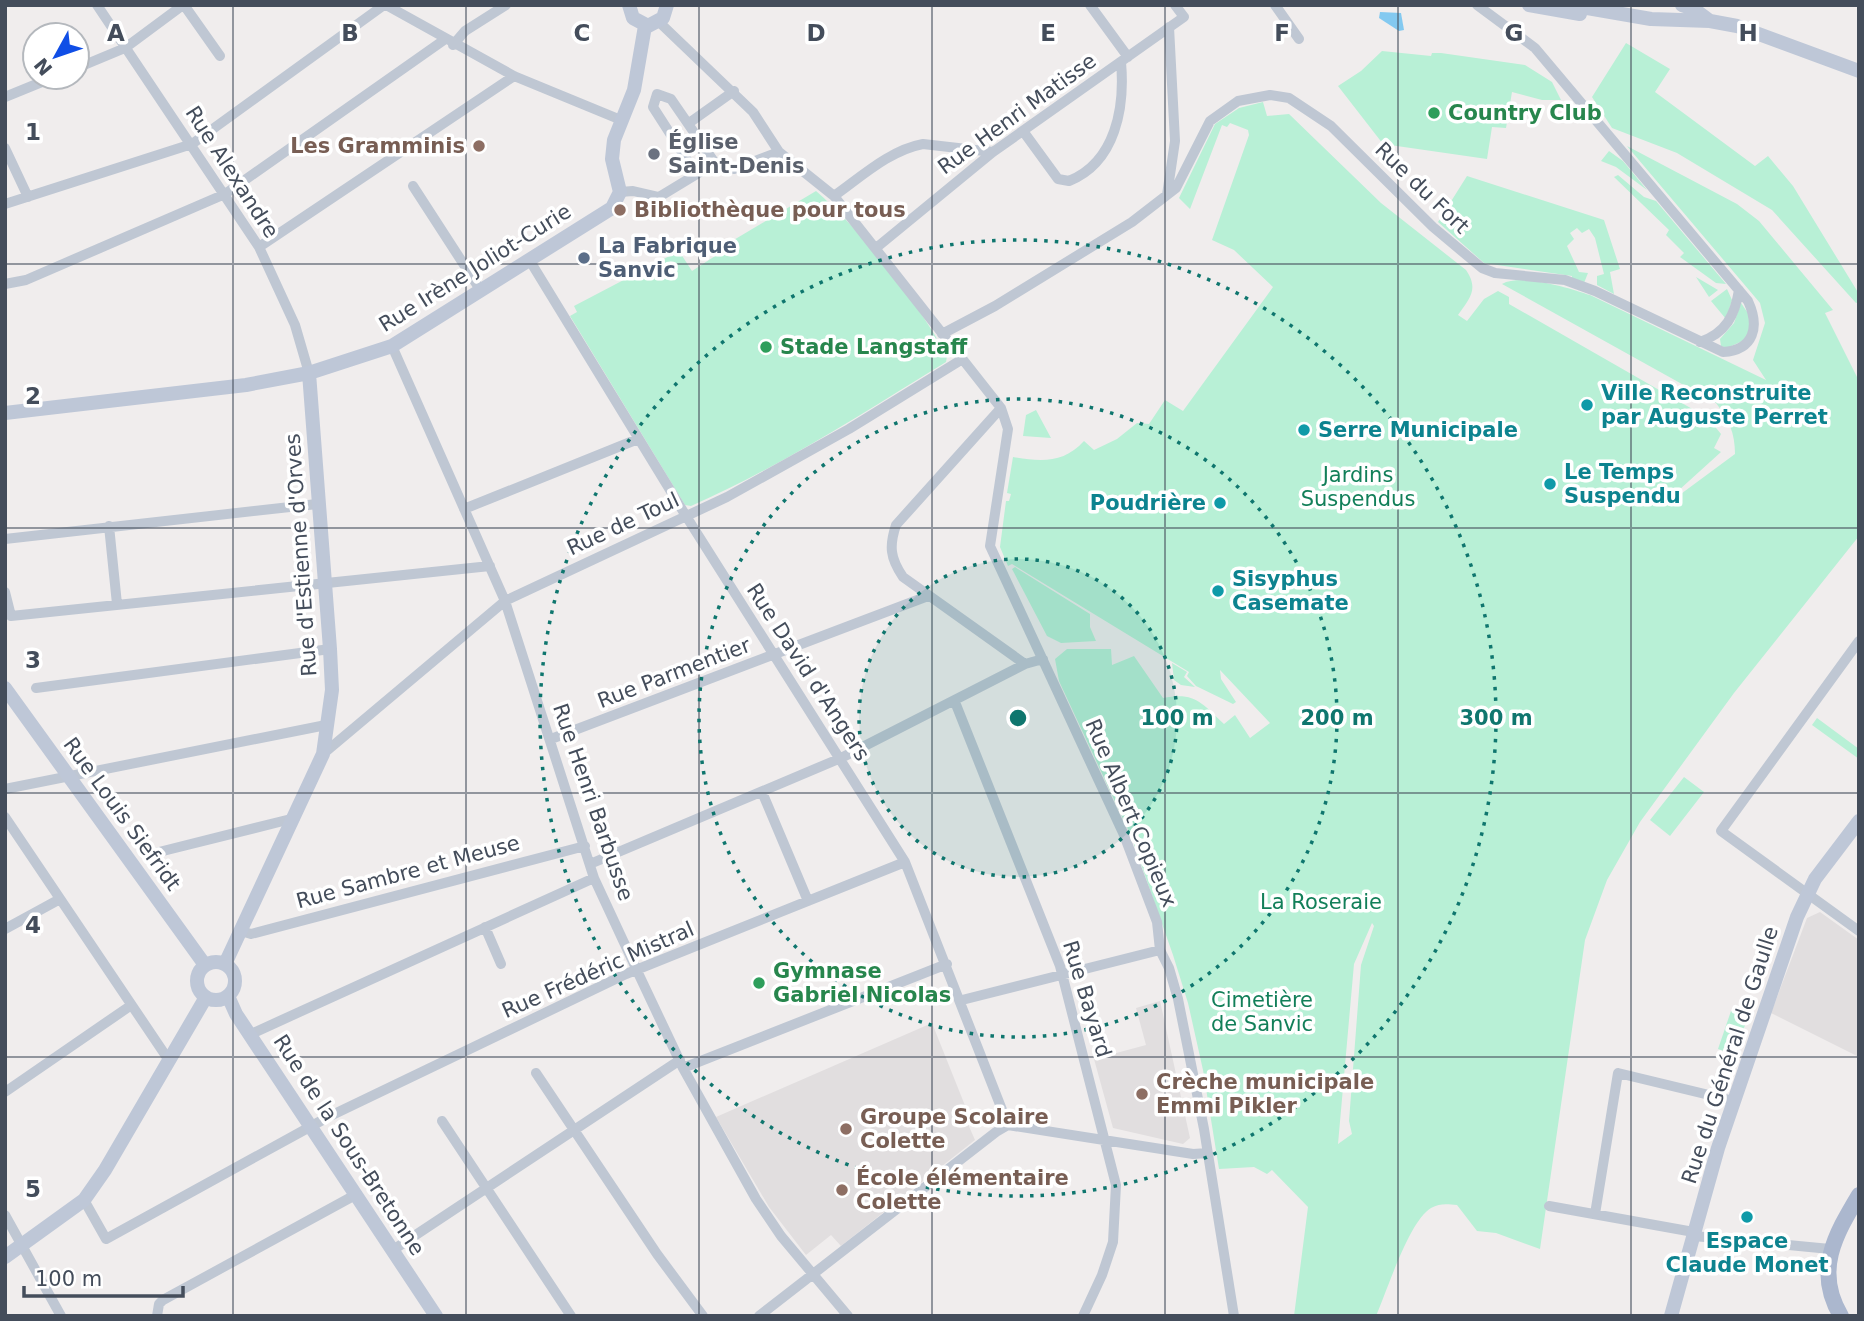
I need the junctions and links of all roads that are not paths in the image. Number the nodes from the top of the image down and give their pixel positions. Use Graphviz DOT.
graph roads {
  1 [pos="97,5"];
  2 [pos="184,5"];
  3 [pos="385,5"];
  4 [pos="506,5"];
  5 [pos="629,5"];
  6 [pos="667,5"];
  7 [pos="1090,5"];
  8 [pos="1175,5"];
  9 [pos="1275,5"];
  10 [pos="1478,5"];
  11 [pos="1529,5"];
  12 [pos="1570,5"];
  13 [pos="1682,5"];
  14 [pos="652,24"];
  15 [pos="1708,26"];
  16 [pos="1169,27"];
  17 [pos="1299,38"];
  18 [pos="448,43"];
  19 [pos="125,48"];
  20 [pos="220,56"];
  21 [pos="1125,60"];
  22 [pos="91,62"];
  23 [pos="1859,71"];
  24 [pos="514,76"];
  25 [pos="734,91"];
  26 [pos="621,120"];
  27 [pos="688,123"];
  28 [pos="1023,131"];
  29 [pos="192,144"];
  30 [pos="5,148"];
  31 [pos="779,152"];
  32 [pos="993,152"];
  33 [pos="715,163"];
  34 [pos="696,174"];
  35 [pos="414,186"];
  36 [pos="620,192"];
  37 [pos="225,194"];
  38 [pos="1167,195"];
  39 [pos="834,196"];
  40 [pos="28,197"];
  41 [pos="5,204"];
  42 [pos="259,247"];
  43 [pos="876,248"];
  44 [pos="530,261"];
  45 [pos="5,284"];
  46 [pos="1739,290"];
  47 [pos="481,291"];
  48 [pos="942,334"];
  49 [pos="1700,342"];
  50 [pos="392,346"];
  51 [pos="961,360"];
  52 [pos="309,373"];
  53 [pos="1001,408"];
  54 [pos="5,413"];
  55 [pos="638,439"];
  56 [pos="317,504"];
  57 [pos="464,509"];
  58 [pos="686,516"];
  59 [pos="109,526"];
  60 [pos="5,539"];
  61 [pos="490,566"];
  62 [pos="326,583"];
  63 [pos="5,592"];
  64 [pos="928,596"];
  65 [pos="505,601"];
  66 [pos="117,604"];
  67 [pos="1859,641"];
  68 [pos="330,649"];
  69 [pos="774,656"];
  70 [pos="1043,659"];
  71 [pos="1026,664"];
  72 [pos="5,688"];
  73 [pos="36,688"];
  74 [pos="955,702"];
  75 [pos="326,725"];
  76 [pos="551,739"];
  77 [pos="323,754"];
  78 [pos="841,758"];
  79 [pos="68,776"];
  80 [pos="5,789"];
  81 [pos="762,792"];
  82 [pos="5,817"];
  83 [pos="295,818"];
  84 [pos="1859,821"];
  85 [pos="585,846"];
  86 [pos="151,854"];
  87 [pos="905,862"];
  88 [pos="590,864"];
  89 [pos="594,878"];
  90 [pos="1807,893"];
  91 [pos="60,900"];
  92 [pos="808,901"];
  93 [pos="485,927"];
  94 [pos="5,929"];
  95 [pos="241,931"];
  96 [pos="1859,931"];
  97 [pos="1160,950"];
  98 [pos="225,964"];
  99 [pos="501,964"];
  100 [pos="947,964"];
  101 [pos="205,965"];
  102 [pos="637,971"];
  103 [pos="1063,974"];
  104 [pos="228,996"];
  105 [pos="206,997"];
  106 [pos="962,1000"];
  107 [pos="130,1006"];
  108 [pos="251,1034"];
  109 [pos="168,1059"];
  110 [pos="682,1064"];
  111 [pos="536,1073"];
  112 [pos="5,1092"];
  113 [pos="1734,1101"];
  114 [pos="442,1121"];
  115 [pos="1009,1125"];
  116 [pos="313,1127"];
  117 [pos="575,1130"];
  118 [pos="1106,1138"];
  119 [pos="1208,1153"];
  120 [pos="486,1189"];
  121 [pos="357,1194"];
  122 [pos="1859,1195"];
  123 [pos="84,1200"];
  124 [pos="1549,1206"];
  125 [pos="5,1214"];
  126 [pos="1595,1214"];
  127 [pos="1694,1236"];
  128 [pos="22,1246"];
  129 [pos="1830,1249"];
  130 [pos="393,1250"];
  131 [pos="5,1257"];
  132 [pos="814,1275"];
  133 [pos="61,1316"];
  134 [pos="157,1316"];
  135 [pos="436,1316"];
  136 [pos="571,1316"];
  137 [pos="703,1316"];
  138 [pos="760,1316"];
  139 [pos="848,1316"];
  140 [pos="1083,1316"];
  141 [pos="1234,1316"];
  142 [pos="1671,1316"];
  143 [pos="1841,1316"];
  1 -- 19 [label="street, Rue Alexandre"];
  2 -- 19 [label="street"];
  2 -- 20 [label="street"];
  3 -- 18 [label="street"];
  3 -- 29 [label="street"];
  4 -- 18 [label="street"];
  5 -- 14 [label="street"];
  6 -- 14 [label="street"];
  7 -- 21 [label="street"];
  8 -- 16 [label="street, Rue Henri Matisse"];
  9 -- 17 [label="street"];
  10 -- 46 [label="street, Rue du Fort"];
  11 -- 15 [label="street"];
  12 -- 15 [label="street"];
  13 -- 15 [label="street"];
  14 -- 25 [label="street"];
  14 -- 26 [label="street"];
  15 -- 23 [label="street"];
  16 -- 21 [label="street, Rue Henri Matisse"];
  16 -- 38 [label="street"];
  18 -- 24 [label="street"];
  18 -- 37 [label="street"];
  19 -- 22 [label="street"];
  19 -- 29 [label="street, Rue Alexandre"];
  21 -- 28 [label="street, Rue Henri Matisse"];
  21 -- 28 [label="street"];
  24 -- 26 [label="street"];
  24 -- 42 [label="street"];
  25 -- 27 [label="street"];
  25 -- 31 [label="street"];
  26 -- 36 [label="street"];
  27 -- 33 [label="street"];
  27 -- 34 [label="street"];
  28 -- 32 [label="street, Rue Henri Matisse"];
  29 -- 37 [label="street, Rue Alexandre"];
  29 -- 40 [label="street"];
  30 -- 40 [label="street"];
  31 -- 33 [label="street"];
  31 -- 39 [label="street"];
  32 -- 39 [label="street"];
  32 -- 43 [label="street, Rue Henri Matisse"];
  33 -- 34 [label="street"];
  34 -- 36 [label="street"];
  35 -- 47 [label="street"];
  36 -- 44 [label="street, Rue Irène Joliot-Curie"];
  37 -- 42 [label="street, Rue Alexandre"];
  37 -- 45 [label="street"];
  38 -- 48 [label="street, Rue du Fort"];
  38 -- 49 [label="street, Rue du Fort"];
  39 -- 43 [label="street"];
  40 -- 41 [label="street"];
  42 -- 52 [label="street, Rue Alexandre"];
  43 -- 48 [label="street"];
  44 -- 47 [label="street, Rue Irène Joliot-Curie"];
  44 -- 55 [label="street, Rue David d'Angers"];
  46 -- 49 [label="street"];
  46 -- 49 [label="street, Rue du Fort"];
  47 -- 50 [label="street, Rue Irène Joliot-Curie"];
  48 -- 51 [label="street"];
  50 -- 52 [label="street, Rue Irène Joliot-Curie"];
  50 -- 57 [label="street, Rue Henri Barbusse"];
  51 -- 53 [label="street"];
  51 -- 58 [label="street, Rue de Toul"];
  52 -- 54 [label="street, Rue Irène Joliot-Curie"];
  52 -- 56 [label="street, Rue d'Estienne d'Orves"];
  53 -- 64 [label="street"];
  53 -- 70 [label="street, Rue Albert Copieux"];
  55 -- 57 [label="street"];
  55 -- 58 [label="street, Rue David d'Angers"];
  56 -- 59 [label="street"];
  56 -- 62 [label="street, Rue d'Estienne d'Orves"];
  57 -- 61 [label="street, Rue Henri Barbusse"];
  58 -- 65 [label="street, Rue de Toul"];
  58 -- 69 [label="street, Rue David d'Angers"];
  59 -- 60 [label="street"];
  59 -- 66 [label="street"];
  61 -- 62 [label="street"];
  61 -- 65 [label="street, Rue Henri Barbusse"];
  62 -- 66 [label="street"];
  62 -- 68 [label="street, Rue d'Estienne d'Orves"];
  63 -- 66 [label="street"];
  64 -- 69 [label="street, Rue Parmentier"];
  64 -- 71 [label="street"];
  65 -- 76 [label="street, Rue Henri Barbusse"];
  65 -- 77 [label="street, Rue de Toul"];
  67 -- 90 [label="street"];
  68 -- 73 [label="street"];
  68 -- 75 [label="street, Rue d'Estienne d'Orves"];
  69 -- 76 [label="street, Rue Parmentier"];
  69 -- 78 [label="street, Rue David d'Angers"];
  70 -- 71 [label="street"];
  70 -- 97 [label="street, Rue Albert Copieux"];
  71 -- 74 [label="street"];
  72 -- 79 [label="street, Rue Louis Siefridt"];
  74 -- 78 [label="street"];
  74 -- 103 [label="street, Rue Bayard"];
  75 -- 77 [label="street, Rue d'Estienne d'Orves"];
  75 -- 79 [label="street"];
  76 -- 85 [label="street, Rue Henri Barbusse"];
  77 -- 83 [label="street, Rue d'Estienne d'Orves"];
  78 -- 81 [label="street"];
  78 -- 87 [label="street, Rue David d'Angers"];
  79 -- 80 [label="street"];
  79 -- 101 [label="street, Rue Louis Siefridt"];
  81 -- 88 [label="street"];
  81 -- 92 [label="street"];
  82 -- 91 [label="street"];
  83 -- 86 [label="street"];
  83 -- 95 [label="street, Rue d'Estienne d'Orves"];
  84 -- 90 [label="street, Rue du Général de Gaulle"];
  85 -- 88 [label="street, Rue Henri Barbusse"];
  85 -- 95 [label="street, Rue Sambre et Meuse"];
  87 -- 92 [label="street, Rue Frédéric Mistral"];
  87 -- 100 [label="street, Rue David d'Angers"];
  88 -- 89 [label="street, Rue Henri Barbusse"];
  89 -- 93 [label="street"];
  89 -- 102 [label="street, Rue Henri Barbusse"];
  90 -- 96 [label="street"];
  90 -- 113 [label="street, Rue du Général de Gaulle"];
  91 -- 94 [label="street"];
  91 -- 107 [label="street"];
  92 -- 102 [label="street, Rue Frédéric Mistral"];
  93 -- 99 [label="street"];
  93 -- 108 [label="street"];
  95 -- 98 [label="street, Rue d'Estienne d'Orves"];
  97 -- 103 [label="street"];
  97 -- 119 [label="street, Rue Albert Copieux"];
  98 -- 101 [label="street"];
  98 -- 104 [label="street"];
  100 -- 106 [label="street, Rue David d'Angers"];
  100 -- 110 [label="street"];
  101 -- 105 [label="street"];
  102 -- 110 [label="street, Rue Henri Barbusse"];
  102 -- 116 [label="street, Rue Frédéric Mistral"];
  103 -- 106 [label="street"];
  103 -- 118 [label="street, Rue Bayard"];
  104 -- 105 [label="street"];
  104 -- 108 [label="street, Rue de la Sous-Bretonne"];
  105 -- 109 [label="street"];
  106 -- 115 [label="street, Rue David d'Angers"];
  107 -- 109 [label="street"];
  107 -- 112 [label="street"];
  108 -- 116 [label="street, Rue de la Sous-Bretonne"];
  109 -- 123 [label="street"];
  110 -- 117 [label="street"];
  110 -- 132 [label="street, Rue Henri Barbusse"];
  111 -- 117 [label="street"];
  113 -- 126 [label="street"];
  113 -- 127 [label="street, Rue du Général de Gaulle"];
  114 -- 120 [label="street"];
  115 -- 118 [label="street"];
  115 -- 132 [label="street"];
  116 -- 121 [label="street, Rue de la Sous-Bretonne"];
  116 -- 123 [label="street, Rue Frédéric Mistral"];
  117 -- 120 [label="street"];
  117 -- 137 [label="street"];
  118 -- 119 [label="street"];
  118 -- 140 [label="street, Rue Bayard"];
  119 -- 141 [label="street, Rue Albert Copieux"];
  120 -- 130 [label="street"];
  120 -- 136 [label="street"];
  121 -- 130 [label="street, Rue de la Sous-Bretonne"];
  121 -- 134 [label="street"];
  122 -- 129 [label="main road"];
  123 -- 128 [label="street"];
  124 -- 126 [label="street"];
  125 -- 128 [label="street"];
  126 -- 127 [label="street"];
  127 -- 129 [label="street"];
  127 -- 142 [label="street, Rue du Général de Gaulle"];
  128 -- 131 [label="street"];
  128 -- 133 [label="street"];
  129 -- 143 [label="main road"];
  130 -- 135 [label="street, Rue de la Sous-Bretonne"];
  132 -- 138 [label="street"];
  132 -- 139 [label="street, Rue Henri Barbusse"];
}
